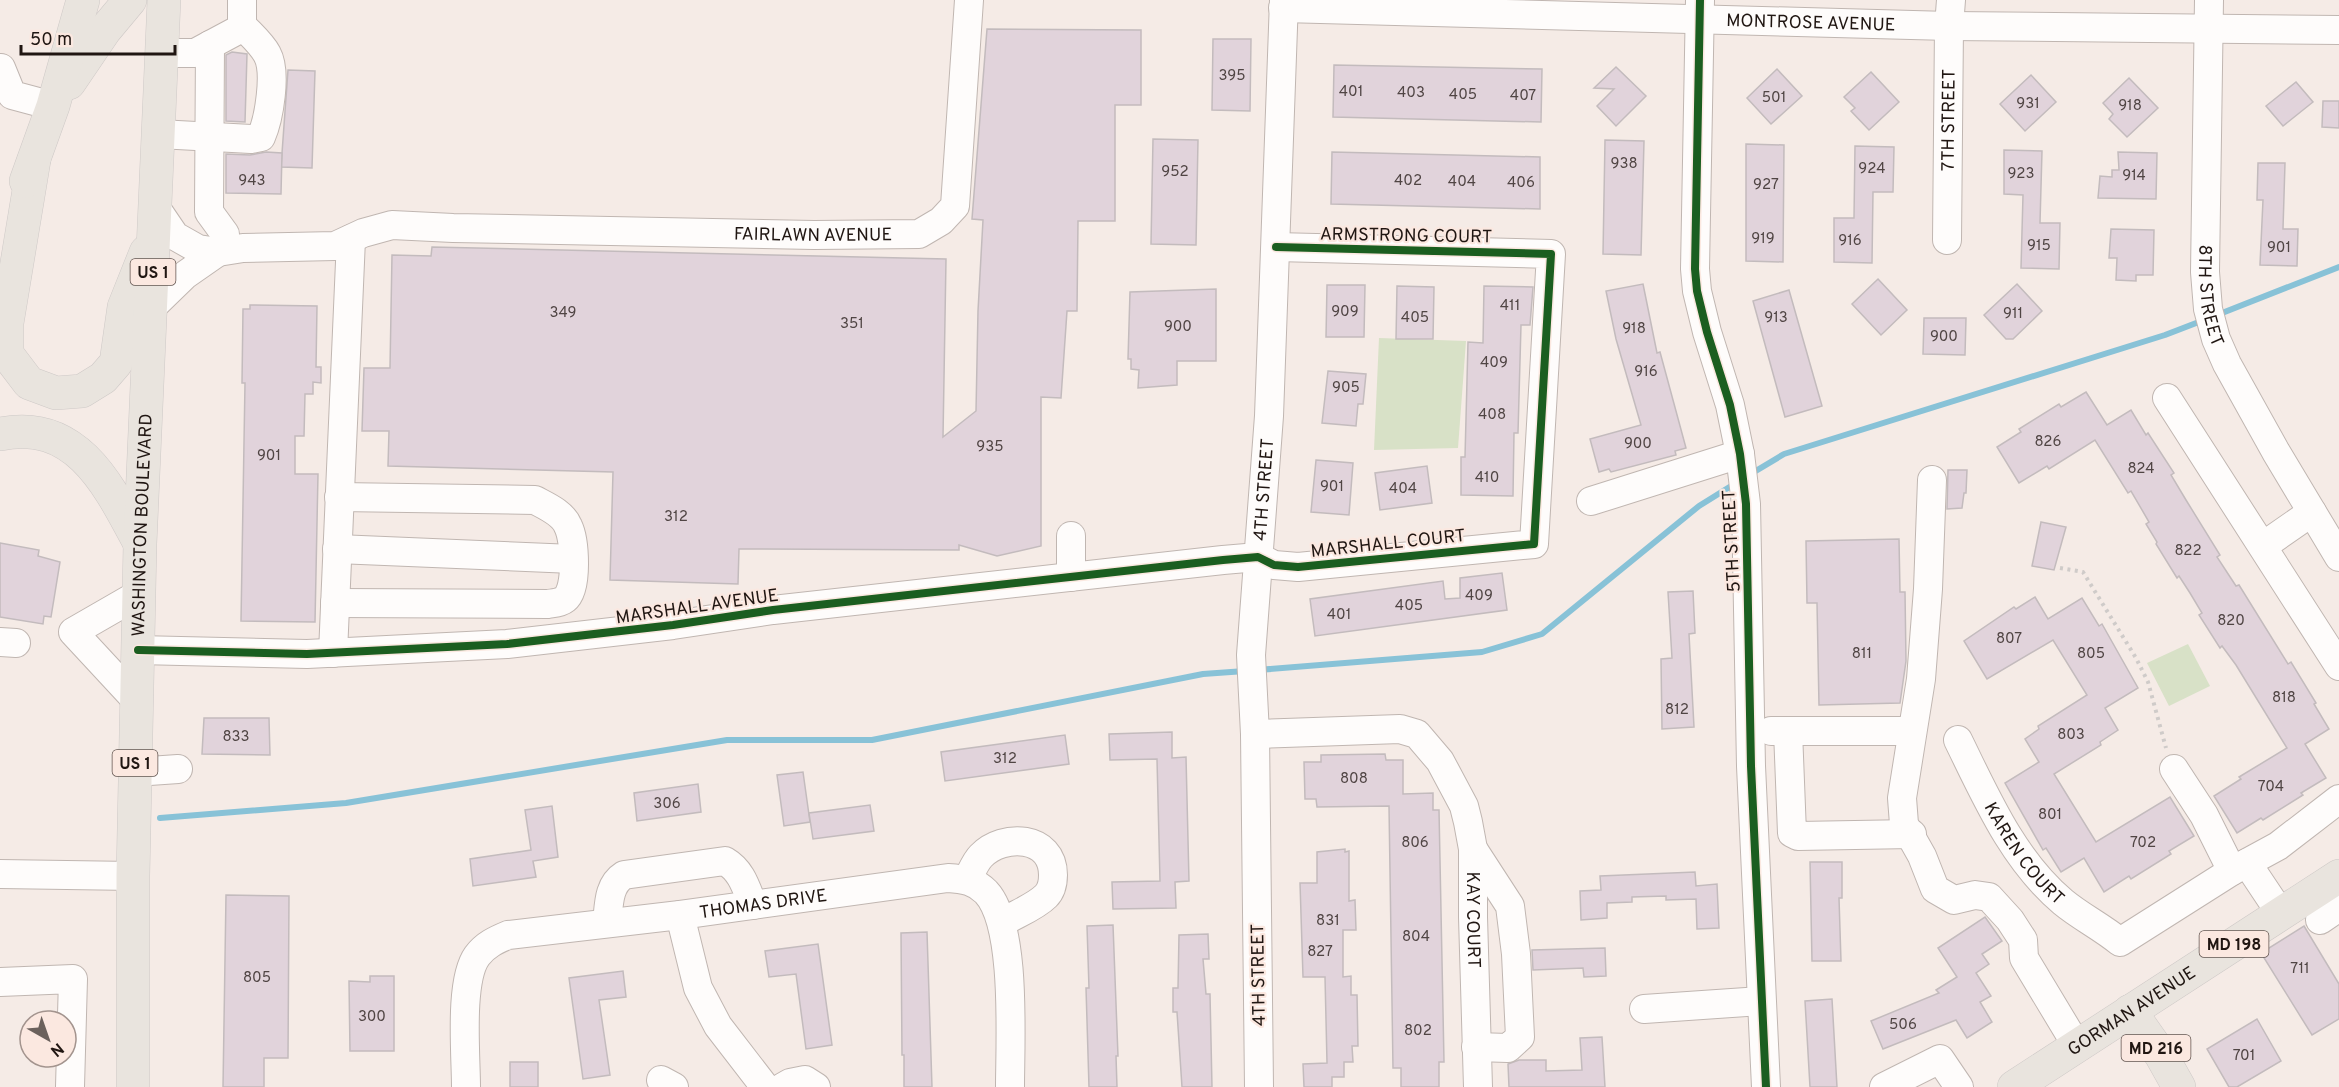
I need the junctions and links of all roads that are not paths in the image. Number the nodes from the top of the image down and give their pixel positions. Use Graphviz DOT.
graph roads {
  1 [pos="83,0"];
  2 [pos="130,0"];
  3 [pos="165,0"];
  4 [pos="969,0"];
  5 [pos="2209,0"];
  6 [pos="1283,4"];
  7 [pos="1699,10"];
  8 [pos="242,12"];
  9 [pos="1950,13"];
  10 [pos="2208,29"];
  11 [pos="2339,30"];
  12 [pos="210,45"];
  13 [pos="162,53"];
  14 [pos="2,68"];
  15 [pos="53,106"];
  16 [pos="159,134"];
  17 [pos="209,137"];
  18 [pos="34,160"];
  19 [pos="155,219"];
  20 [pos="351,239"];
  21 [pos="1947,240"];
  22 [pos="1276,247"];
  23 [pos="221,251"];
  24 [pos="0,257"];
  25 [pos="151,308"];
  26 [pos="2167,398"];
  27 [pos="0,434"];
  28 [pos="1740,454"];
  29 [pos="1932,480"];
  30 [pos="339,497"];
  31 [pos="1591,501"];
  32 [pos="2312,512"];
  33 [pos="1071,536"];
  34 [pos="140,544"];
  35 [pos="1523,544"];
  36 [pos="2263,546"];
  37 [pos="2336,546"];
  38 [pos="337,549"];
  39 [pos="1258,557"];
  40 [pos="573,559"];
  41 [pos="1071,577"];
  42 [pos="139,594"];
  43 [pos="335,603"];
  44 [pos="138,650"];
  45 [pos="333,653"];
  46 [pos="2339,666"];
  47 [pos="136,701"];
  48 [pos="1751,731"];
  49 [pos="1788,731"];
  50 [pos="1912,731"];
  51 [pos="1255,734"];
  52 [pos="1958,740"];
  53 [pos="2174,769"];
  54 [pos="178,770"];
  55 [pos="135,772"];
  56 [pos="2339,799"];
  57 [pos="1912,834"];
  58 [pos="1473,849"];
  59 [pos="2240,867"];
  60 [pos="0,874"];
  61 [pos="133,876"];
  62 [pos="2339,876"];
  63 [pos="967,880"];
  64 [pos="753,905"];
  65 [pos="2281,914"];
  66 [pos="680,915"];
  67 [pos="1003,922"];
  68 [pos="607,923"];
  69 [pos="0,982"];
  70 [pos="1761,1000"];
  71 [pos="1644,1009"];
  72 [pos="2130,1011"];
  73 [pos="2077,1046"];
  74 [pos="1476,1047"];
  75 [pos="763,1084"];
  76 [pos="70,1087"];
  77 [pos="133,1087"];
  78 [pos="466,1087"];
  79 [pos="816,1087"];
  80 [pos="1010,1087"];
  81 [pos="1259,1087"];
  82 [pos="1478,1087"];
  83 [pos="1766,1087"];
  84 [pos="1884,1087"];
  85 [pos="1959,1087"];
  86 [pos="2014,1087"];
  87 [pos="2179,1087"];
  1 -- 15 [label="main road"];
  2 -- 15 [label="main road"];
  3 -- 13 [label="main road, WASHINGTON BOULEVARD / US 1"];
  4 -- 20 [label="street, FAIRLAWN AVENUE"];
  5 -- 10 [label="street, 8TH STREET"];
  6 -- 7 [label="street, MONTROSE AVENUE"];
  6 -- 22 [label="street, 4TH STREET"];
  7 -- 9 [label="street, MONTROSE AVENUE"];
  7 -- 28 [label="street, 5TH STREET"];
  8 -- 12 [label="street"];
  8 -- 17 [label="street"];
  9 -- 10 [label="street, MONTROSE AVENUE"];
  9 -- 21 [label="street, 7TH STREET"];
  10 -- 11 [label="street, MONTROSE AVENUE"];
  10 -- 32 [label="street, 8TH STREET"];
  12 -- 13 [label="street"];
  12 -- 17 [label="street"];
  13 -- 16 [label="main road, WASHINGTON BOULEVARD / US 1"];
  14 -- 15 [label="street"];
  15 -- 18 [label="main road"];
  16 -- 17 [label="street"];
  16 -- 19 [label="main road, WASHINGTON BOULEVARD / US 1"];
  17 -- 23 [label="street"];
  18 -- 19 [label="main road"];
  18 -- 24 [label="main road"];
  19 -- 23 [label="street"];
  19 -- 25 [label="main road, WASHINGTON BOULEVARD / US 1"];
  20 -- 23 [label="street, FAIRLAWN AVENUE"];
  20 -- 30 [label="street"];
  22 -- 35 [label="street, ARMSTRONG COURT"];
  22 -- 39 [label="street, 4TH STREET"];
  23 -- 25 [label="street"];
  25 -- 34 [label="main road, WASHINGTON BOULEVARD / US 1"];
  26 -- 36 [label="street"];
  27 -- 34 [label="main road"];
  28 -- 31 [label="street"];
  28 -- 48 [label="street, 5TH STREET"];
  29 -- 50 [label="street"];
  30 -- 38 [label="street"];
  30 -- 40 [label="street"];
  32 -- 36 [label="street"];
  32 -- 37 [label="street, 8TH STREET"];
  33 -- 41 [label="street"];
  34 -- 42 [label="main road, WASHINGTON BOULEVARD / US 1"];
  35 -- 39 [label="street, MARSHALL COURT"];
  36 -- 46 [label="street"];
  38 -- 40 [label="street"];
  38 -- 43 [label="street"];
  39 -- 41 [label="street, MARSHALL AVENUE"];
  39 -- 51 [label="street, 4TH STREET"];
  40 -- 43 [label="street"];
  41 -- 45 [label="street, MARSHALL AVENUE"];
  42 -- 44 [label="main road, WASHINGTON BOULEVARD / US 1"];
  42 -- 47 [label="street"];
  43 -- 45 [label="street"];
  44 -- 45 [label="street, MARSHALL AVENUE"];
  44 -- 47 [label="main road, WASHINGTON BOULEVARD / US 1"];
  47 -- 55 [label="main road, WASHINGTON BOULEVARD / US 1"];
  48 -- 49 [label="street"];
  48 -- 70 [label="street, 5TH STREET"];
  49 -- 50 [label="street"];
  49 -- 57 [label="street"];
  50 -- 57 [label="street"];
  51 -- 58 [label="street, KAY COURT"];
  51 -- 81 [label="street, 4TH STREET"];
  52 -- 59 [label="street, KAREN COURT"];
  53 -- 59 [label="street"];
  54 -- 55 [label="street"];
  55 -- 61 [label="main road, WASHINGTON BOULEVARD / US 1"];
  56 -- 59 [label="street"];
  57 -- 73 [label="street"];
  58 -- 74 [label="street, KAY COURT"];
  58 -- 74 [label="street"];
  59 -- 65 [label="street"];
  60 -- 61 [label="street"];
  61 -- 77 [label="main road, WASHINGTON BOULEVARD / US 1"];
  62 -- 65 [label="main road, GORMAN AVENUE / MD 198"];
  63 -- 64 [label="street, THOMAS DRIVE"];
  63 -- 67 [label="street"];
  63 -- 67 [label="street"];
  64 -- 66 [label="street, THOMAS DRIVE"];
  64 -- 68 [label="street"];
  65 -- 72 [label="main road, GORMAN AVENUE / MD 198"];
  66 -- 68 [label="street, THOMAS DRIVE"];
  66 -- 75 [label="street"];
  67 -- 80 [label="street"];
  68 -- 78 [label="street, THOMAS DRIVE"];
  69 -- 76 [label="street"];
  70 -- 71 [label="street"];
  70 -- 83 [label="street, 5TH STREET"];
  72 -- 73 [label="main road, GORMAN AVENUE / MD 198"];
  72 -- 87 [label="main road, MD 216"];
  73 -- 86 [label="main road, GORMAN AVENUE / MD 198"];
  74 -- 82 [label="street, KAY COURT"];
  75 -- 79 [label="street"];
  84 -- 85 [label="street"];
}
